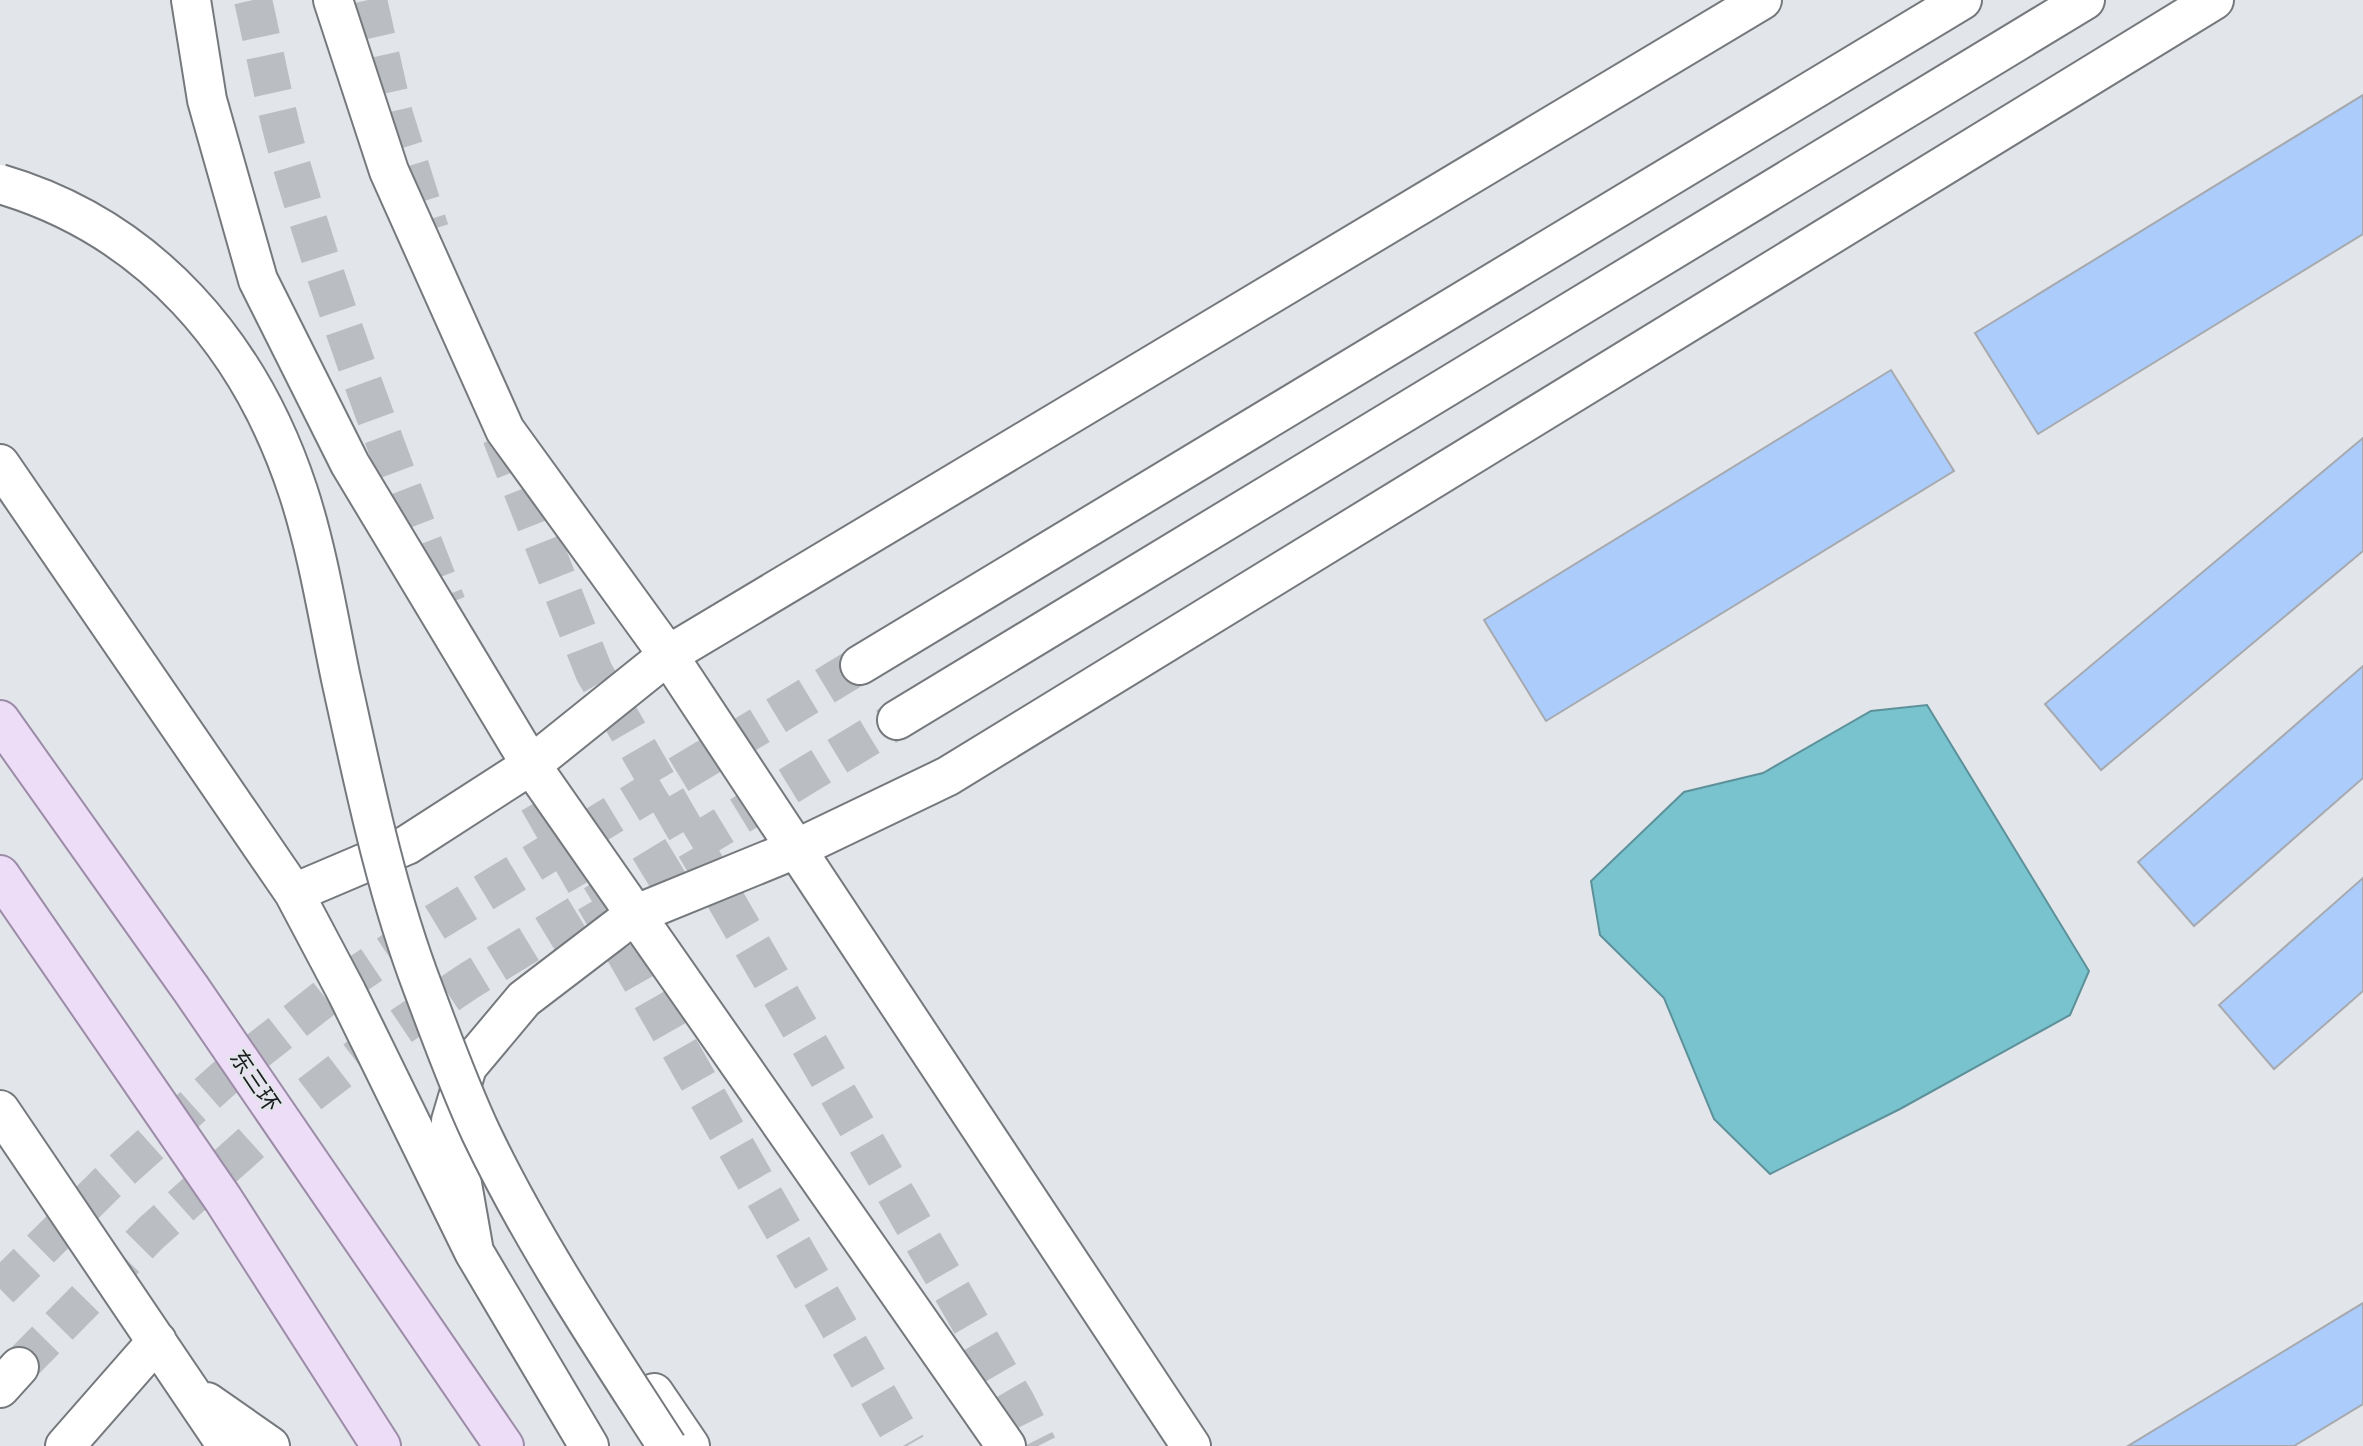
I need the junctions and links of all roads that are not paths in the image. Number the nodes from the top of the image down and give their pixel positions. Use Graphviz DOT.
graph roads {
  1 [pos="191,0"];
  2 [pos="333,0"];
  3 [pos="1762,0"];
  4 [pos="1962,0"];
  5 [pos="2085,0"];
  6 [pos="2214,0"];
  7 [pos="0,184"];
  8 [pos="0,464"];
  9 [pos="668,655"];
  10 [pos="860,665"];
  11 [pos="0,720"];
  12 [pos="897,720"];
  13 [pos="531,765"];
  14 [pos="798,848"];
  15 [pos="0,875"];
  16 [pos="295,893"];
  17 [pos="634,915"];
  18 [pos="467,1067"];
  19 [pos="6,1134"];
  20 [pos="474,1252"];
  21 [pos="157,1341"];
  22 [pos="188,1388"];
  23 [pos="65,1446"];
  24 [pos="228,1446"];
  25 [pos="270,1446"];
  26 [pos="382,1446"];
  27 [pos="504,1446"];
  28 [pos="589,1446"];
  29 [pos="667,1446"];
  30 [pos="690,1446"];
  31 [pos="1006,1446"];
  32 [pos="1191,1446"];
  1 -- 13 [label="street"];
  2 -- 9 [label="street"];
  3 -- 9 [label="street"];
  4 -- 10 [label="street"];
  5 -- 12 [label="street"];
  6 -- 14 [label="street"];
  7 -- 29 [label="street, bridge"];
  8 -- 16 [label="street"];
  9 -- 13 [label="street"];
  9 -- 14 [label="street"];
  11 -- 27 [label="main road, 东三环"];
  13 -- 16 [label="street"];
  13 -- 17 [label="street"];
  14 -- 17 [label="street"];
  14 -- 32 [label="street"];
  15 -- 26 [label="main road"];
  16 -- 20 [label="street"];
  17 -- 18 [label="street"];
  17 -- 31 [label="street"];
  18 -- 20 [label="street"];
  18 -- 30 [label="street"];
  19 -- 21 [label="street"];
  20 -- 28 [label="street"];
  21 -- 22 [label="street"];
  21 -- 23 [label="street"];
  22 -- 24 [label="street"];
  22 -- 25 [label="street"];
}
